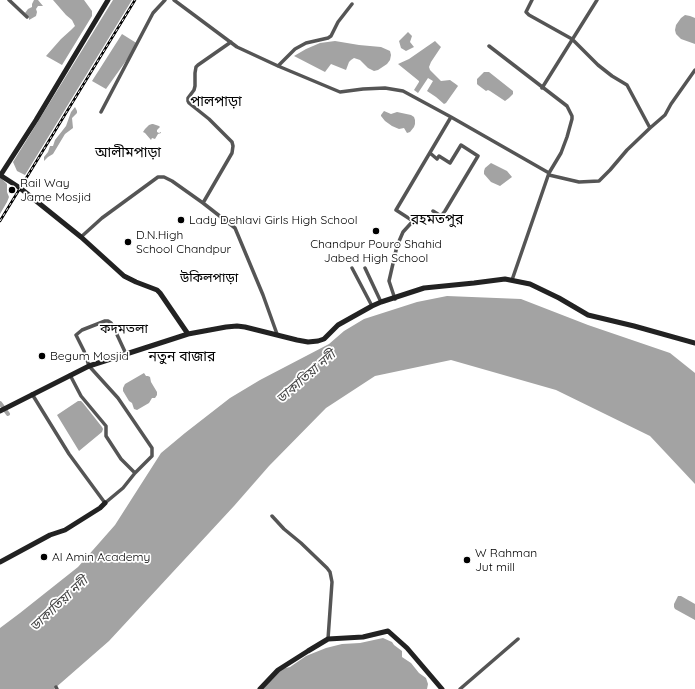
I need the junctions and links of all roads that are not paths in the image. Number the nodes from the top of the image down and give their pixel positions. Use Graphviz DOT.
graph roads {
  1 [pos="9,0"];
  2 [pos="108,0"];
  3 [pos="165,0"];
  4 [pos="174,0"];
  5 [pos="532,0"];
  6 [pos="597,0"];
  7 [pos="352,4"];
  8 [pos="27,17"];
  9 [pos="572,39"];
  10 [pos="231,42"];
  11 [pos="489,46"];
  12 [pos="278,66"];
  13 [pos="695,70"];
  14 [pos="542,88"];
  15 [pos="101,112"];
  16 [pos="451,117"];
  17 [pos="650,128"];
  18 [pos="430,153"];
  19 [pos="549,174"];
  20 [pos="0,175"];
  21 [pos="203,203"];
  22 [pos="433,211"];
  23 [pos="81,237"];
  24 [pos="352,268"];
  25 [pos="365,268"];
  26 [pos="512,280"];
  27 [pos="395,299"];
  28 [pos="381,302"];
  29 [pos="372,306"];
  30 [pos="188,334"];
  31 [pos="277,334"];
  32 [pos="695,343"];
  33 [pos="126,354"];
  34 [pos="89,366"];
  35 [pos="70,375"];
  36 [pos="32,394"];
  37 [pos="1,410"];
  38 [pos="135,473"];
  39 [pos="105,503"];
  40 [pos="272,516"];
  41 [pos="0,562"];
  42 [pos="328,639"];
  43 [pos="518,639"];
  44 [pos="260,689"];
  45 [pos="442,689"];
  46 [pos="460,689"];
  1 -- 8 [label="street"];
  2 -- 20 [label="main road"];
  3 -- 15 [label="street"];
  4 -- 10 [label="street"];
  5 -- 9 [label="street"];
  6 -- 9 [label="street"];
  7 -- 12 [label="street"];
  9 -- 14 [label="street"];
  9 -- 17 [label="street"];
  10 -- 12 [label="street"];
  10 -- 21 [label="street"];
  11 -- 14 [label="street"];
  12 -- 16 [label="street"];
  13 -- 17 [label="street"];
  14 -- 19 [label="street"];
  16 -- 18 [label="street"];
  16 -- 19 [label="street"];
  17 -- 19 [label="street"];
  18 -- 22 [label="street"];
  18 -- 27 [label="street"];
  19 -- 26 [label="street"];
  20 -- 23 [label="main road"];
  21 -- 23 [label="street"];
  21 -- 31 [label="street"];
  23 -- 30 [label="main road"];
  24 -- 29 [label="street"];
  25 -- 28 [label="street"];
  26 -- 27 [label="main road"];
  26 -- 32 [label="main road"];
  27 -- 28 [label="main road"];
  28 -- 29 [label="main road"];
  29 -- 31 [label="main road"];
  30 -- 31 [label="main road"];
  30 -- 33 [label="main road"];
  33 -- 34 [label="main road"];
  33 -- 34 [label="street"];
  34 -- 35 [label="main road"];
  34 -- 38 [label="street"];
  35 -- 36 [label="main road"];
  35 -- 38 [label="street"];
  36 -- 37 [label="main road"];
  36 -- 39 [label="street"];
  38 -- 39 [label="street"];
  39 -- 41 [label="main road"];
  40 -- 42 [label="street"];
  42 -- 44 [label="main road"];
  42 -- 45 [label="main road"];
  43 -- 46 [label="street"];
}
